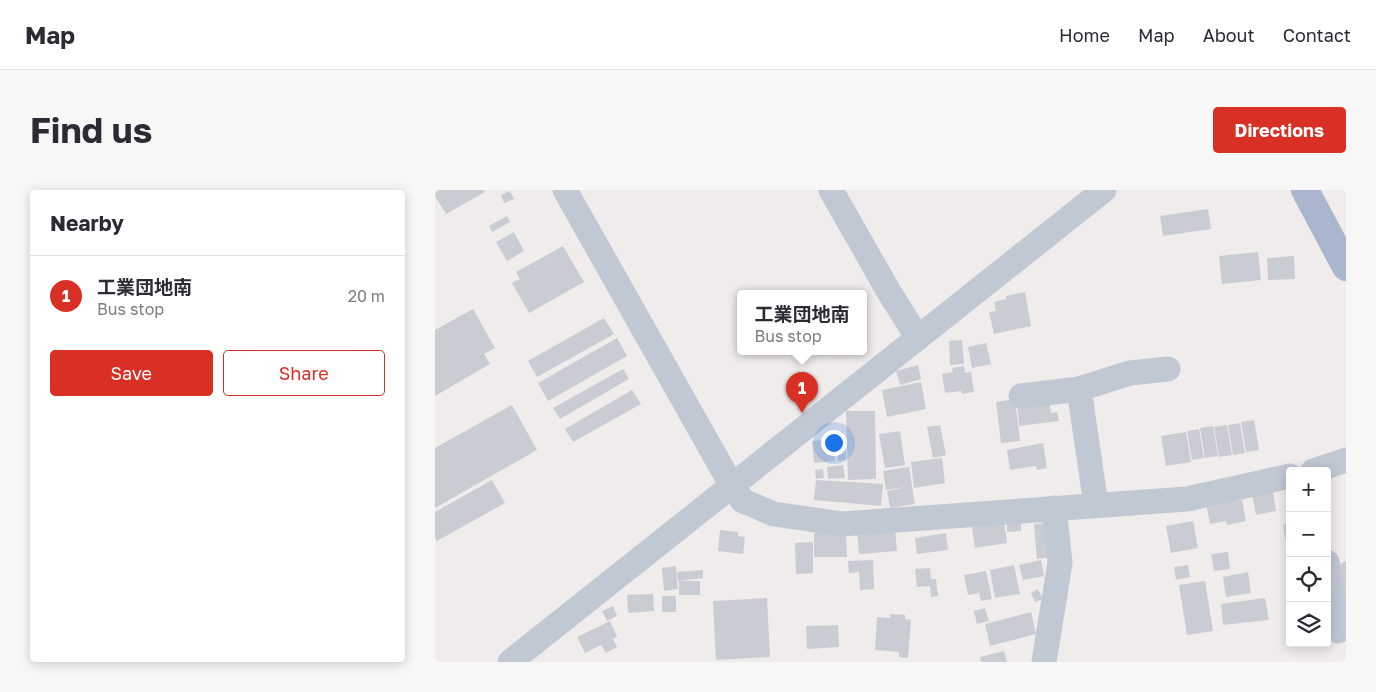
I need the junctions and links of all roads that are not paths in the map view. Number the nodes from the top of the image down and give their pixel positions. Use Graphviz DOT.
graph roads {
  1 [pos="565,190"];
  2 [pos="831,190"];
  3 [pos="1104,190"];
  4 [pos="1305,190"];
  5 [pos="1346,267"];
  6 [pos="918,338"];
  7 [pos="1168,369"];
  8 [pos="1079,389"];
  9 [pos="1021,396"];
  10 [pos="1346,460"];
  11 [pos="1325,467"];
  12 [pos="1286,477"];
  13 [pos="732,486"];
  14 [pos="1096,506"];
  15 [pos="1054,508"];
  16 [pos="1331,587"];
  17 [pos="1338,631"];
  18 [pos="510,662"];
  19 [pos="1044,662"];
  1 -- 13 [label="street"];
  2 -- 6 [label="street"];
  3 -- 6 [label="street"];
  4 -- 5 [label="main road"];
  6 -- 13 [label="street"];
  7 -- 8 [label="street"];
  8 -- 9 [label="street"];
  8 -- 14 [label="street"];
  10 -- 11 [label="street"];
  12 -- 14 [label="street"];
  13 -- 15 [label="street"];
  13 -- 18 [label="street"];
  14 -- 15 [label="street"];
  15 -- 19 [label="street"];
  16 -- 17 [label="street"];
}
